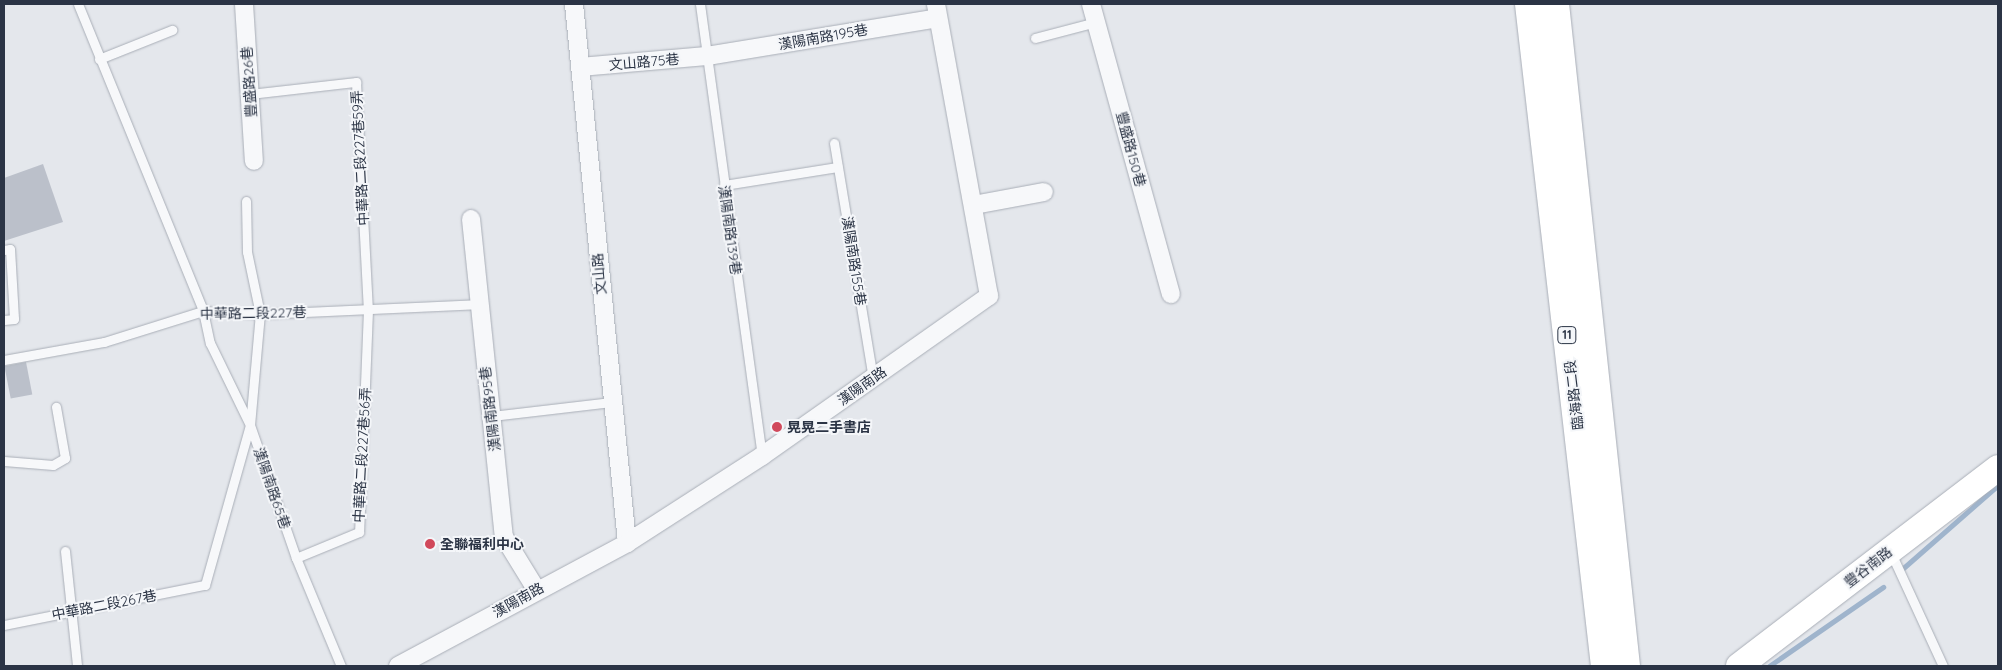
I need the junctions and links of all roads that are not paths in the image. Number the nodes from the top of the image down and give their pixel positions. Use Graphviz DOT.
graph roads {
  1 [pos="78,4"];
  2 [pos="244,4"];
  3 [pos="574,4"];
  4 [pos="700,4"];
  5 [pos="1091,4"];
  6 [pos="1529,4"];
  7 [pos="1555,4"];
  8 [pos="937,11"];
  9 [pos="1096,22"];
  10 [pos="172,30"];
  11 [pos="1035,38"];
  12 [pos="707,56"];
  13 [pos="98,59"];
  14 [pos="580,68"];
  15 [pos="250,94"];
  16 [pos="834,143"];
  17 [pos="254,161"];
  18 [pos="838,167"];
  19 [pos="724,185"];
  20 [pos="1044,192"];
  21 [pos="246,201"];
  22 [pos="974,204"];
  23 [pos="471,219"];
  24 [pos="4,250"];
  25 [pos="1171,294"];
  26 [pos="477,304"];
  27 [pos="368,310"];
  28 [pos="202,311"];
  29 [pos="260,314"];
  30 [pos="4,320"];
  31 [pos="4,360"];
  32 [pos="873,378"];
  33 [pos="611,402"];
  34 [pos="56,407"];
  35 [pos="492,416"];
  36 [pos="250,425"];
  37 [pos="762,456"];
  38 [pos="4,461"];
  39 [pos="1998,468"];
  40 [pos="627,543"];
  41 [pos="1890,550"];
  42 [pos="65,551"];
  43 [pos="296,558"];
  44 [pos="536,589"];
  45 [pos="71,612"];
  46 [pos="4,625"];
  47 [pos="77,666"];
  48 [pos="341,666"];
  49 [pos="398,666"];
  50 [pos="1605,666"];
  51 [pos="1626,666"];
  52 [pos="1739,666"];
  53 [pos="1942,666"];
  1 -- 13 [label="lane, 漢陽南路65巷"];
  2 -- 15 [label="street, 豐盛路26巷"];
  3 -- 14 [label="street, 文山路"];
  4 -- 12 [label="lane, 漢陽南路139巷"];
  5 -- 9 [label="street, 豐盛路150巷"];
  6 -- 50 [label="main road, 臨海路二段 / 11"];
  7 -- 51 [label="main road, 臨海路二段 / 11"];
  8 -- 12 [label="street, 漢陽南路195巷"];
  8 -- 22 [label="street, 漢陽南路"];
  9 -- 11 [label="lane"];
  9 -- 25 [label="street, 豐盛路150巷"];
  10 -- 13 [label="lane"];
  12 -- 14 [label="street, 文山路75巷"];
  12 -- 19 [label="lane, 漢陽南路139巷"];
  13 -- 28 [label="lane, 漢陽南路65巷"];
  14 -- 33 [label="street, 文山路"];
  15 -- 17 [label="street, 豐盛路26巷"];
  15 -- 27 [label="lane, 中華路二段227巷59弄"];
  16 -- 18 [label="lane, 漢陽南路155巷"];
  18 -- 19 [label="lane"];
  18 -- 32 [label="lane, 漢陽南路155巷"];
  19 -- 37 [label="lane, 漢陽南路139巷"];
  20 -- 22 [label="street"];
  21 -- 29 [label="lane"];
  22 -- 32 [label="street, 漢陽南路"];
  23 -- 26 [label="street, 漢陽南路95巷"];
  24 -- 30 [label="lane"];
  26 -- 27 [label="lane, 中華路二段227巷"];
  26 -- 35 [label="street, 漢陽南路95巷"];
  27 -- 29 [label="lane, 中華路二段227巷"];
  27 -- 43 [label="lane, 中華路二段227巷56弄"];
  28 -- 29 [label="lane, 中華路二段227巷"];
  28 -- 31 [label="lane, 中華路二段227巷"];
  28 -- 36 [label="lane, 漢陽南路65巷"];
  29 -- 36 [label="lane"];
  32 -- 37 [label="street, 漢陽南路"];
  33 -- 35 [label="lane"];
  33 -- 40 [label="street, 文山路"];
  34 -- 38 [label="lane"];
  35 -- 44 [label="street, 漢陽南路95巷"];
  36 -- 43 [label="lane, 漢陽南路65巷"];
  36 -- 45 [label="lane, 中華路二段267巷"];
  37 -- 40 [label="street, 漢陽南路"];
  39 -- 41 [label="street, 豐谷南路"];
  40 -- 44 [label="street, 漢陽南路"];
  41 -- 52 [label="street, 豐谷南路"];
  41 -- 53 [label="lane"];
  42 -- 45 [label="lane"];
  43 -- 48 [label="lane, 漢陽南路65巷"];
  44 -- 49 [label="street, 漢陽南路"];
  45 -- 46 [label="lane, 中華路二段267巷"];
  45 -- 47 [label="lane"];
}
